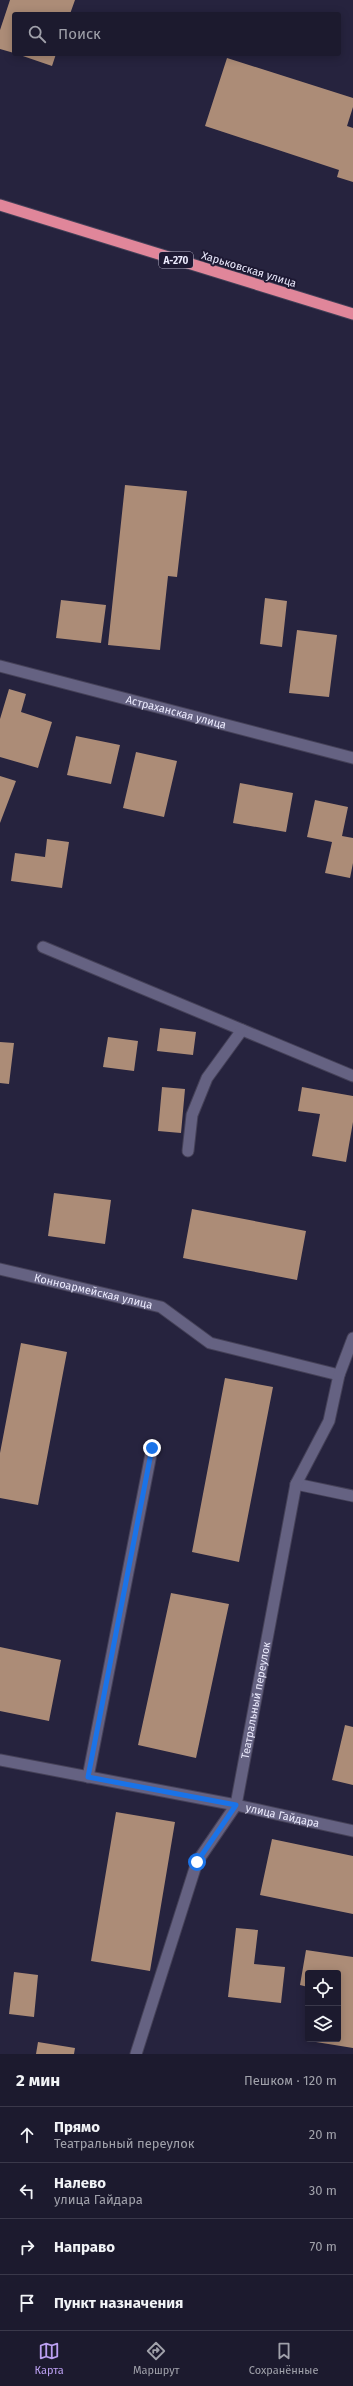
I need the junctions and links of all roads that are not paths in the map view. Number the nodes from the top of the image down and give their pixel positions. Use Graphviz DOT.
graph roads {
  1 [pos="0,205"];
  2 [pos="353,314"];
  3 [pos="0,666"];
  4 [pos="353,758"];
  5 [pos="44,947"];
  6 [pos="242,1030"];
  7 [pos="353,1076"];
  8 [pos="188,1151"];
  9 [pos="0,1269"];
  10 [pos="353,1338"];
  11 [pos="339,1375"];
  12 [pos="152,1448"];
  13 [pos="296,1484"];
  14 [pos="353,1496"];
  15 [pos="0,1760"];
  16 [pos="88,1777"];
  17 [pos="236,1805"];
  18 [pos="353,1831"];
  19 [pos="136,2054"];
  1 -- 2 [label="highway, Харьковская улица / А-270"];
  3 -- 4 [label="street, Астраханская улица"];
  5 -- 6 [label="street"];
  6 -- 7 [label="street"];
  6 -- 8 [label="street"];
  9 -- 11 [label="street, Конноармейская улица"];
  10 -- 11 [label="street, Театральный переулок"];
  11 -- 13 [label="street, Театральный переулок"];
  12 -- 16 [label="street"];
  13 -- 14 [label="street"];
  13 -- 17 [label="street, Театральный переулок"];
  15 -- 16 [label="street, улица Гайдара"];
  16 -- 17 [label="street, улица Гайдара"];
  17 -- 18 [label="street, улица Гайдара"];
  17 -- 19 [label="street, Театральный переулок"];
}
